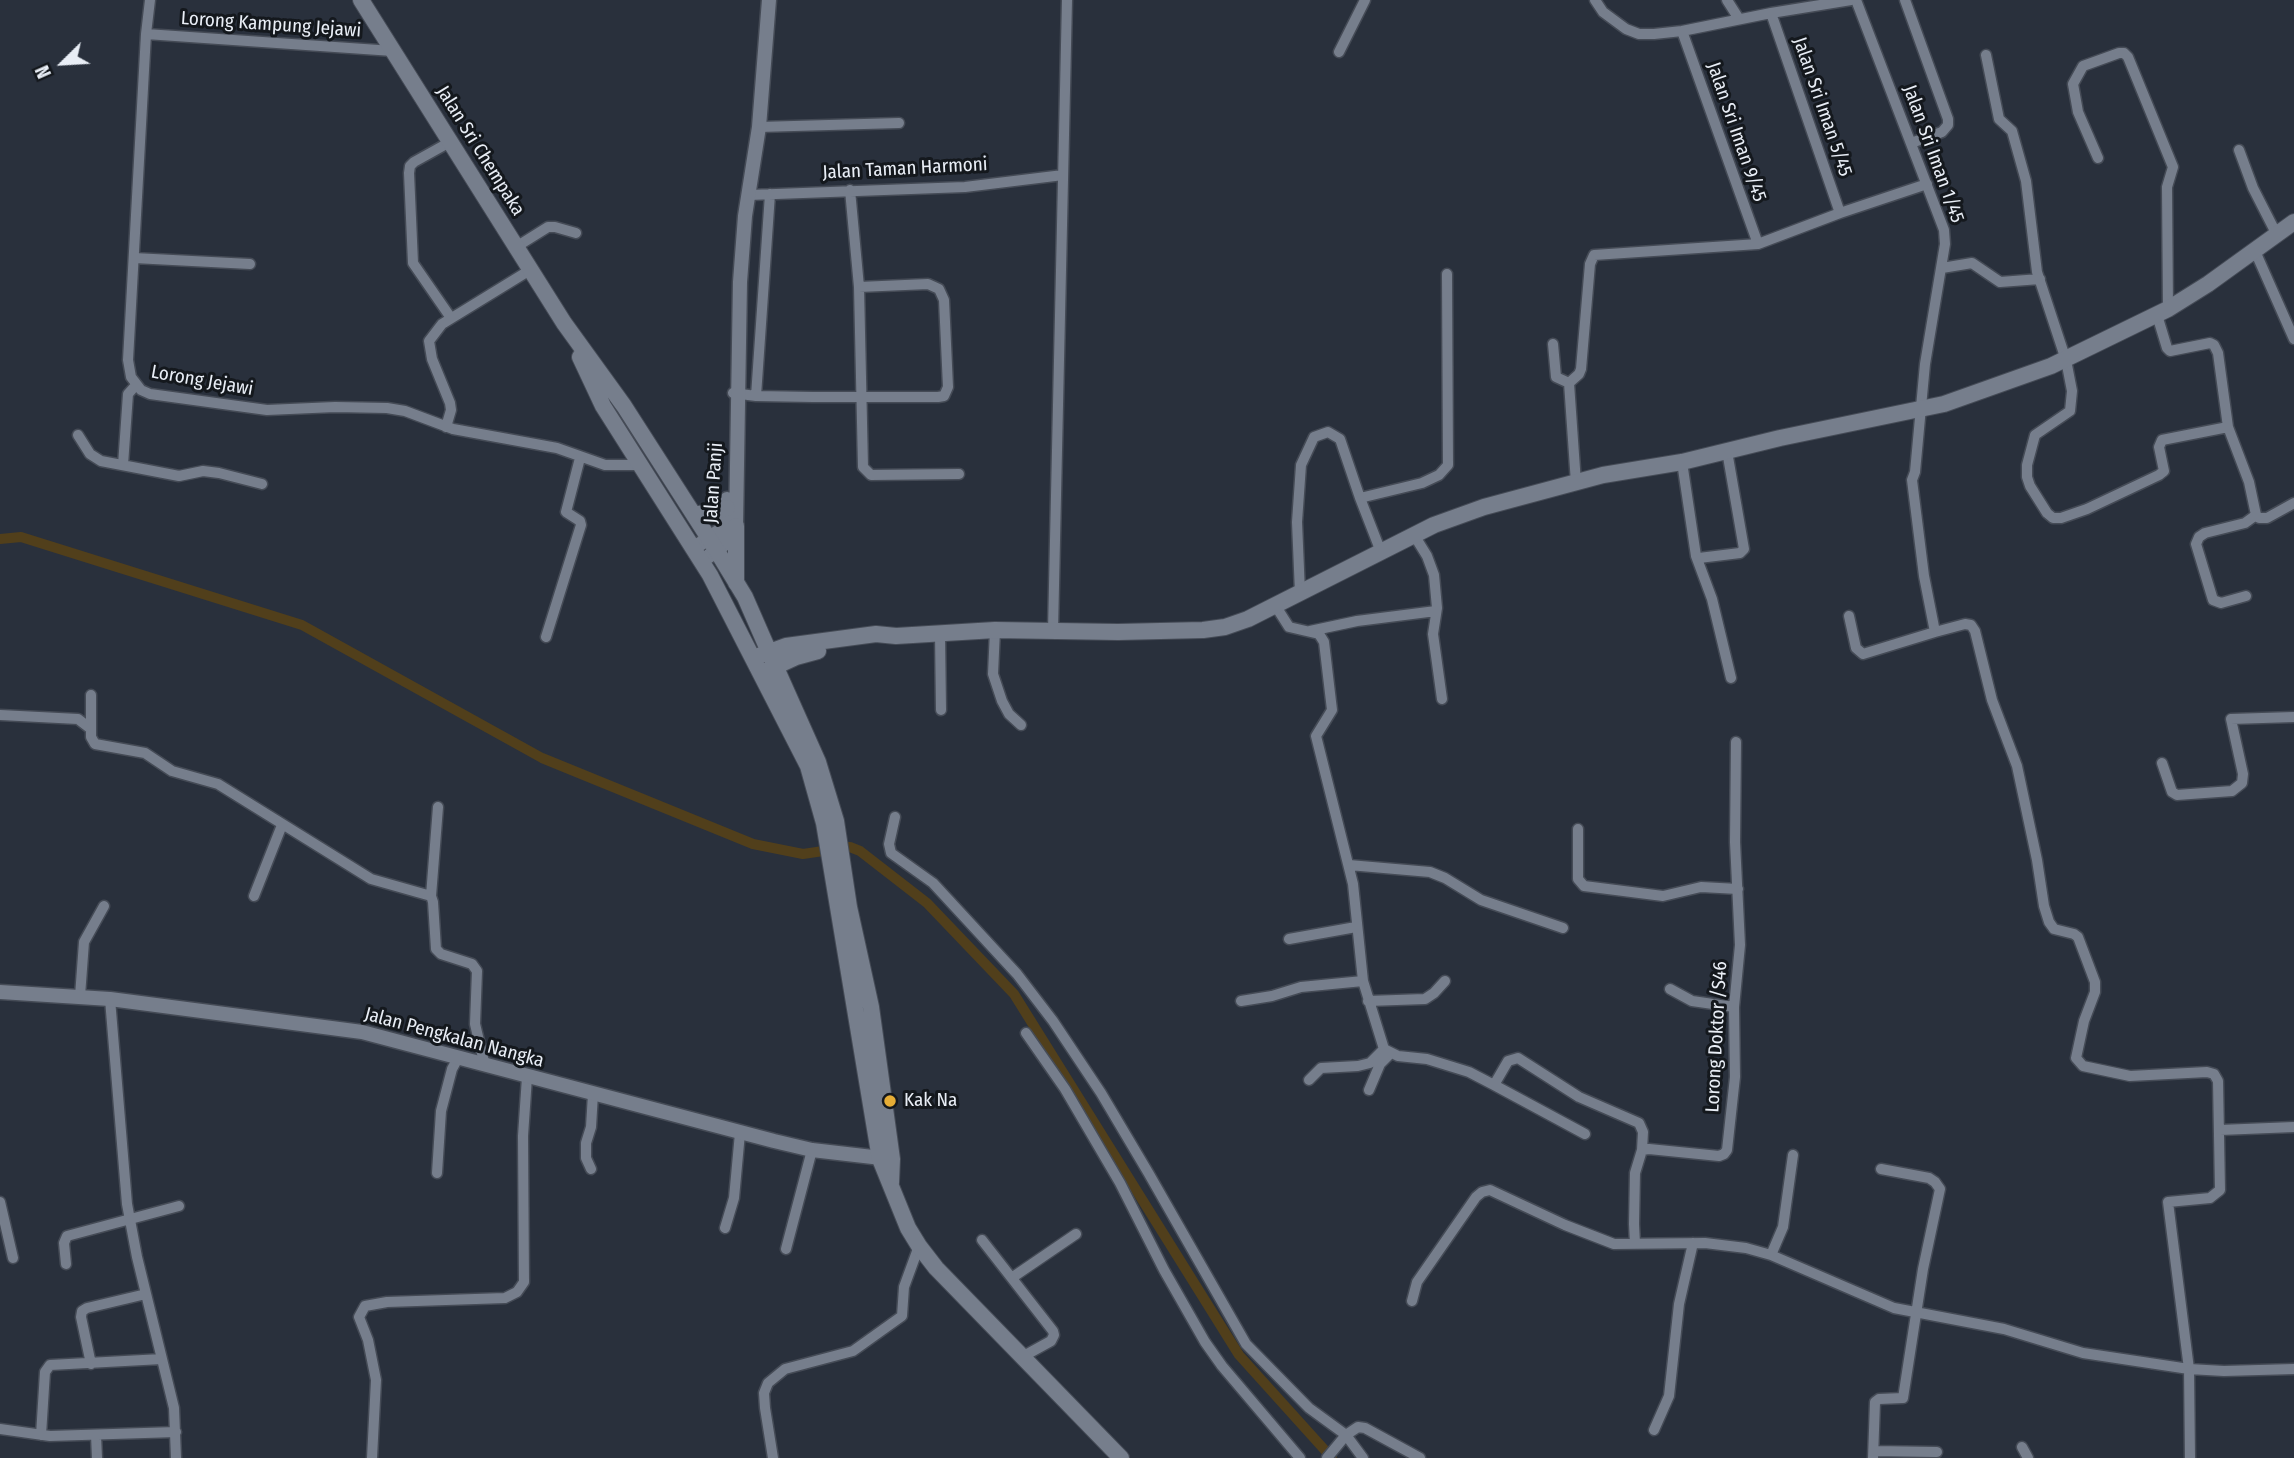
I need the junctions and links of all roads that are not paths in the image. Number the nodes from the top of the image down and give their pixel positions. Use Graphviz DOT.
graph roads {
  1 [pos="150,0"];
  2 [pos="361,0"];
  3 [pos="769,0"];
  4 [pos="1067,0"];
  5 [pos="1364,0"];
  6 [pos="1595,0"];
  7 [pos="1727,0"];
  8 [pos="1853,0"];
  9 [pos="1905,0"];
  10 [pos="1812,3"];
  11 [pos="1771,13"];
  12 [pos="1739,19"];
  13 [pos="1682,32"];
  14 [pos="146,34"];
  15 [pos="393,51"];
  16 [pos="1339,52"];
  17 [pos="1986,55"];
  18 [pos="899,123"];
  19 [pos="759,127"];
  20 [pos="450,142"];
  21 [pos="1912,143"];
  22 [pos="2239,150"];
  23 [pos="2098,158"];
  24 [pos="1063,175"];
  25 [pos="1927,184"];
  26 [pos="850,190"];
  27 [pos="769,194"];
  28 [pos="749,195"];
  29 [pos="1840,213"];
  30 [pos="2294,222"];
  31 [pos="576,233"];
  32 [pos="2277,235"];
  33 [pos="1758,244"];
  34 [pos="516,247"];
  35 [pos="2255,251"];
  36 [pos="134,258"];
  37 [pos="250,264"];
  38 [pos="1942,268"];
  39 [pos="530,270"];
  40 [pos="1447,274"];
  41 [pos="2040,279"];
  42 [pos="859,287"];
  43 [pos="739,306"];
  44 [pos="762,306"];
  45 [pos="2162,312"];
  46 [pos="451,318"];
  47 [pos="564,323"];
  48 [pos="2294,339"];
  49 [pos="738,340"];
  50 [pos="759,343"];
  51 [pos="1553,344"];
  52 [pos="2066,360"];
  53 [pos="1569,383"];
  54 [pos="136,385"];
  55 [pos="736,393"];
  56 [pos="756,396"];
  57 [pos="861,396"];
  58 [pos="1921,409"];
  59 [pos="446,427"];
  60 [pos="2228,427"];
  61 [pos="78,435"];
  62 [pos="1727,451"];
  63 [pos="580,458"];
  64 [pos="1682,462"];
  65 [pos="123,464"];
  66 [pos="641,465"];
  67 [pos="959,474"];
  68 [pos="1576,483"];
  69 [pos="262,484"];
  70 [pos="1360,498"];
  71 [pos="2294,503"];
  72 [pos="727,508"];
  73 [pos="694,515"];
  74 [pos="2256,515"];
  75 [pos="736,526"];
  76 [pos="1415,535"];
  77 [pos="713,545"];
  78 [pos="1381,552"];
  79 [pos="697,554"];
  80 [pos="1696,556"];
  81 [pos="736,583"];
  82 [pos="1300,593"];
  83 [pos="2246,596"];
  84 [pos="1275,605"];
  85 [pos="1436,611"];
  86 [pos="1849,616"];
  87 [pos="995,630"];
  88 [pos="1053,631"];
  89 [pos="1307,632"];
  90 [pos="1935,632"];
  91 [pos="940,634"];
  92 [pos="546,637"];
  93 [pos="769,664"];
  94 [pos="1731,678"];
  95 [pos="91,695"];
  96 [pos="1441,699"];
  97 [pos="942,710"];
  98 [pos="0,715"];
  99 [pos="2294,717"];
  100 [pos="1021,725"];
  101 [pos="91,729"];
  102 [pos="1736,742"];
  103 [pos="2162,763"];
  104 [pos="438,807"];
  105 [pos="895,817"];
  106 [pos="282,825"];
  107 [pos="832,826"];
  108 [pos="1578,829"];
  109 [pos="1349,865"];
  110 [pos="1738,889"];
  111 [pos="254,896"];
  112 [pos="431,897"];
  113 [pos="104,906"];
  114 [pos="1356,927"];
  115 [pos="1563,928"];
  116 [pos="1289,939"];
  117 [pos="1363,981"];
  118 [pos="1445,981"];
  119 [pos="1670,989"];
  120 [pos="0,992"];
  121 [pos="80,996"];
  122 [pos="110,999"];
  123 [pos="1241,1001"];
  124 [pos="1368,1001"];
  125 [pos="1734,1007"];
  126 [pos="1026,1032"];
  127 [pos="1387,1051"];
  128 [pos="458,1058"];
  129 [pos="485,1066"];
  130 [pos="527,1077"];
  131 [pos="1309,1080"];
  132 [pos="1494,1085"];
  133 [pos="1369,1090"];
  134 [pos="593,1094"];
  135 [pos="2294,1127"];
  136 [pos="2220,1130"];
  137 [pos="740,1133"];
  138 [pos="1585,1134"];
  139 [pos="812,1150"];
  140 [pos="1642,1150"];
  141 [pos="1793,1156"];
  142 [pos="886,1159"];
  143 [pos="591,1169"];
  144 [pos="1881,1169"];
  145 [pos="437,1173"];
  146 [pos="0,1202"];
  147 [pos="179,1206"];
  148 [pos="130,1218"];
  149 [pos="725,1228"];
  150 [pos="1076,1234"];
  151 [pos="982,1240"];
  152 [pos="1693,1243"];
  153 [pos="1635,1244"];
  154 [pos="919,1246"];
  155 [pos="786,1249"];
  156 [pos="1772,1255"];
  157 [pos="13,1258"];
  158 [pos="66,1264"];
  159 [pos="1013,1277"];
  160 [pos="146,1294"];
  161 [pos="1412,1301"];
  162 [pos="1916,1312"];
  163 [pos="1022,1357"];
  164 [pos="162,1359"];
  165 [pos="91,1364"];
  166 [pos="2189,1369"];
  167 [pos="2294,1369"];
  168 [pos="0,1429"];
  169 [pos="1654,1430"];
  170 [pos="176,1432"];
  171 [pos="41,1435"];
  172 [pos="96,1435"];
  173 [pos="1342,1439"];
  174 [pos="2022,1447"];
  175 [pos="1937,1452"];
  176 [pos="1874,1455"];
  177 [pos="97,1458"];
  178 [pos="176,1458"];
  179 [pos="372,1458"];
  180 [pos="773,1458"];
  181 [pos="1121,1458"];
  182 [pos="1300,1458"];
  183 [pos="1327,1458"];
  184 [pos="1363,1458"];
  185 [pos="1420,1458"];
  186 [pos="2028,1458"];
  187 [pos="2190,1458"];
  1 -- 14 [label="street, Lorong Jejawi"];
  2 -- 15 [label="main road, Jalan Sri Chempaka"];
  3 -- 19 [label="street"];
  4 -- 24 [label="street"];
  5 -- 16 [label="street"];
  6 -- 13 [label="street"];
  7 -- 12 [label="street"];
  8 -- 10 [label="street"];
  8 -- 21 [label="street, Jalan Sri Iman 1/45"];
  9 -- 21 [label="street"];
  10 -- 11 [label="street"];
  11 -- 12 [label="street"];
  11 -- 29 [label="street, Jalan Sri Iman 5/45"];
  12 -- 13 [label="street"];
  13 -- 33 [label="street, Jalan Sri Iman 9/45"];
  14 -- 15 [label="street, Lorong Kampung Jejawi"];
  14 -- 36 [label="street, Lorong Jejawi"];
  15 -- 20 [label="main road, Jalan Sri Chempaka"];
  17 -- 41 [label="street"];
  18 -- 19 [label="street"];
  19 -- 28 [label="street"];
  20 -- 34 [label="main road, Jalan Sri Chempaka"];
  20 -- 46 [label="street"];
  21 -- 25 [label="street, Jalan Sri Iman 1/45"];
  22 -- 32 [label="street"];
  23 -- 45 [label="street"];
  24 -- 26 [label="street, Jalan Taman Harmoni"];
  24 -- 88 [label="street"];
  25 -- 29 [label="street"];
  25 -- 38 [label="street, Jalan Sri Iman 1/45"];
  26 -- 27 [label="street, Jalan Taman Harmoni"];
  26 -- 42 [label="street"];
  27 -- 28 [label="street, Jalan Taman Harmoni"];
  27 -- 44 [label="street"];
  28 -- 43 [label="street"];
  29 -- 33 [label="street"];
  30 -- 32 [label="main road"];
  31 -- 34 [label="street"];
  32 -- 35 [label="main road"];
  33 -- 53 [label="street"];
  34 -- 39 [label="main road, Jalan Sri Chempaka"];
  35 -- 45 [label="main road"];
  35 -- 48 [label="street"];
  36 -- 37 [label="street"];
  36 -- 54 [label="street, Lorong Jejawi"];
  38 -- 41 [label="street"];
  38 -- 58 [label="street, Jalan Sri Iman 1/45"];
  39 -- 46 [label="street"];
  39 -- 47 [label="main road, Jalan Sri Chempaka"];
  40 -- 70 [label="street"];
  41 -- 52 [label="street"];
  42 -- 57 [label="street"];
  42 -- 57 [label="street"];
  43 -- 44 [label="street"];
  43 -- 49 [label="street"];
  44 -- 50 [label="street"];
  45 -- 52 [label="main road"];
  45 -- 60 [label="street"];
  46 -- 59 [label="street"];
  47 -- 66 [label="main road"];
  47 -- 73 [label="main road"];
  49 -- 50 [label="street"];
  49 -- 55 [label="street"];
  50 -- 56 [label="street"];
  51 -- 53 [label="street"];
  52 -- 58 [label="main road"];
  52 -- 60 [label="street"];
  53 -- 68 [label="street"];
  54 -- 59 [label="street, Lorong Jejawi"];
  54 -- 65 [label="street"];
  55 -- 56 [label="street"];
  55 -- 72 [label="street"];
  55 -- 75 [label="street, Jalan Panji"];
  56 -- 57 [label="street"];
  57 -- 67 [label="street"];
  58 -- 62 [label="main road"];
  58 -- 90 [label="street, Jalan Sri Iman 1/45"];
  59 -- 63 [label="street, Lorong Jejawi"];
  60 -- 74 [label="street"];
  61 -- 65 [label="street"];
  62 -- 64 [label="main road"];
  62 -- 80 [label="street"];
  63 -- 66 [label="street, Lorong Jejawi"];
  63 -- 92 [label="street"];
  64 -- 68 [label="main road"];
  64 -- 80 [label="street"];
  65 -- 69 [label="street"];
  66 -- 79 [label="main road"];
  68 -- 76 [label="main road"];
  70 -- 78 [label="street"];
  70 -- 82 [label="street"];
  71 -- 74 [label="street"];
  72 -- 73 [label="main road"];
  72 -- 77 [label="street"];
  73 -- 77 [label="main road"];
  74 -- 83 [label="street"];
  75 -- 77 [label="street, Jalan Panji"];
  75 -- 81 [label="main road"];
  76 -- 78 [label="main road"];
  76 -- 85 [label="street"];
  77 -- 79 [label="street"];
  77 -- 81 [label="main road"];
  78 -- 82 [label="main road"];
  79 -- 93 [label="main road"];
  80 -- 94 [label="street"];
  81 -- 93 [label="main road"];
  82 -- 84 [label="main road"];
  84 -- 88 [label="main road"];
  84 -- 89 [label="street"];
  85 -- 89 [label="street"];
  85 -- 96 [label="street"];
  86 -- 90 [label="street"];
  87 -- 88 [label="main road"];
  87 -- 91 [label="main road"];
  87 -- 100 [label="street"];
  89 -- 109 [label="street"];
  90 -- 136 [label="street"];
  91 -- 93 [label="main road"];
  91 -- 97 [label="street"];
  93 -- 107 [label="main road"];
  93 -- 107 [label="main road"];
  95 -- 101 [label="street"];
  98 -- 101 [label="street"];
  99 -- 103 [label="street"];
  101 -- 106 [label="street"];
  102 -- 110 [label="street, Lorong Doktor /S46"];
  104 -- 112 [label="street"];
  105 -- 173 [label="street"];
  106 -- 111 [label="street"];
  106 -- 112 [label="street"];
  107 -- 142 [label="main road"];
  108 -- 110 [label="street"];
  109 -- 114 [label="street"];
  109 -- 115 [label="street"];
  110 -- 125 [label="street, Lorong Doktor /S46"];
  112 -- 129 [label="street"];
  113 -- 121 [label="street"];
  114 -- 116 [label="street"];
  114 -- 117 [label="street"];
  117 -- 123 [label="street"];
  117 -- 124 [label="street"];
  118 -- 124 [label="street"];
  119 -- 125 [label="street"];
  120 -- 121 [label="street, Jalan Pengkalan Nangka"];
  121 -- 122 [label="street, Jalan Pengkalan Nangka"];
  122 -- 128 [label="street, Jalan Pengkalan Nangka"];
  122 -- 148 [label="street"];
  124 -- 127 [label="street"];
  125 -- 140 [label="street, Lorong Doktor /S46"];
  126 -- 182 [label="street"];
  127 -- 131 [label="street"];
  127 -- 132 [label="street"];
  127 -- 133 [label="street"];
  128 -- 129 [label="street, Jalan Pengkalan Nangka"];
  128 -- 145 [label="street"];
  129 -- 130 [label="street, Jalan Pengkalan Nangka"];
  130 -- 134 [label="street, Jalan Pengkalan Nangka"];
  130 -- 179 [label="street"];
  132 -- 138 [label="street"];
  132 -- 140 [label="street"];
  134 -- 137 [label="street, Jalan Pengkalan Nangka"];
  134 -- 143 [label="street"];
  135 -- 136 [label="street"];
  136 -- 166 [label="street"];
  137 -- 139 [label="street, Jalan Pengkalan Nangka"];
  137 -- 149 [label="street"];
  139 -- 142 [label="street, Jalan Pengkalan Nangka"];
  139 -- 155 [label="street"];
  140 -- 153 [label="street"];
  141 -- 156 [label="street"];
  142 -- 154 [label="main road"];
  144 -- 162 [label="street"];
  146 -- 157 [label="street"];
  147 -- 148 [label="street"];
  148 -- 158 [label="street"];
  148 -- 160 [label="street"];
  150 -- 159 [label="street"];
  151 -- 159 [label="street"];
  152 -- 153 [label="street"];
  152 -- 156 [label="street"];
  152 -- 169 [label="street"];
  153 -- 161 [label="street"];
  154 -- 163 [label="main road"];
  154 -- 180 [label="street"];
  156 -- 162 [label="street"];
  159 -- 163 [label="street"];
  160 -- 164 [label="street"];
  160 -- 165 [label="street"];
  162 -- 166 [label="street"];
  162 -- 176 [label="street"];
  163 -- 181 [label="main road"];
  164 -- 165 [label="street"];
  164 -- 170 [label="street"];
  165 -- 171 [label="street"];
  166 -- 167 [label="street"];
  166 -- 187 [label="street"];
  168 -- 171 [label="street"];
  170 -- 172 [label="street"];
  170 -- 178 [label="street"];
  171 -- 172 [label="street"];
  172 -- 177 [label="street"];
  173 -- 183 [label="street"];
  173 -- 184 [label="street"];
  173 -- 185 [label="street"];
  174 -- 186 [label="street"];
  175 -- 176 [label="street"];
}
